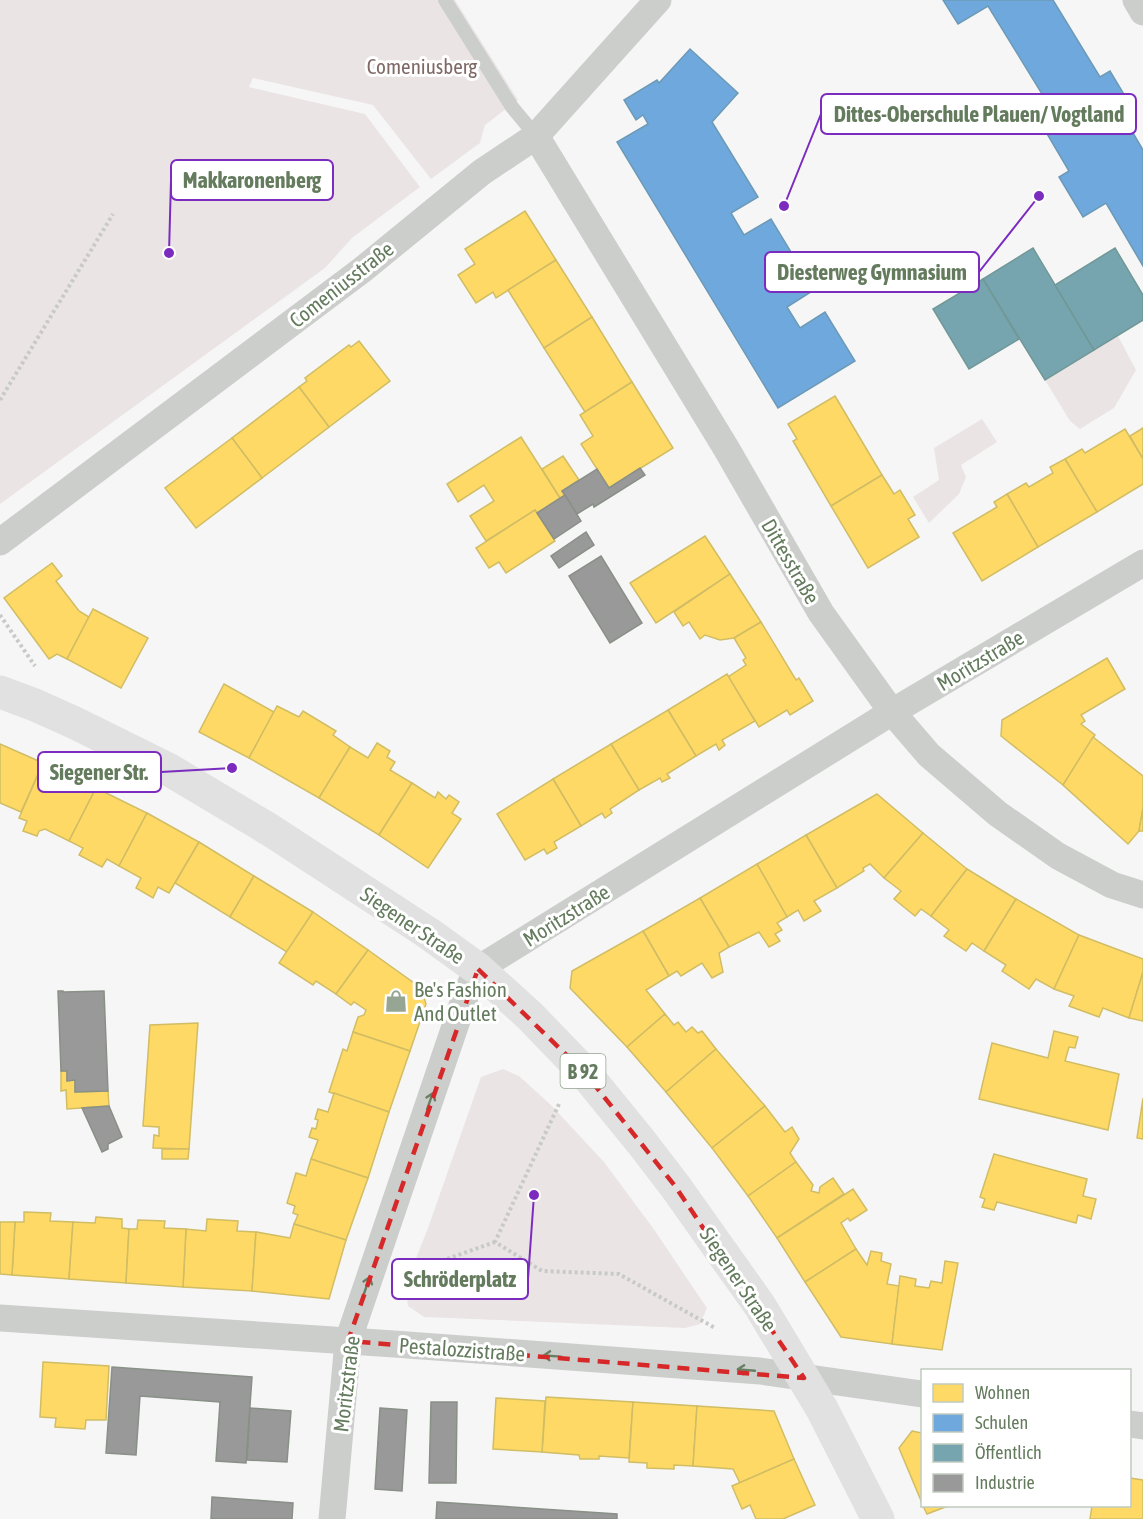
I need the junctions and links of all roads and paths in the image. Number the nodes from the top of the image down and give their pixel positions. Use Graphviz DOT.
graph roads {
  1 [pos="445,0"];
  2 [pos="658,0"];
  3 [pos="1136,0"];
  4 [pos="1143,12"];
  5 [pos="536,136"];
  6 [pos="113,214"];
  7 [pos="0,400"];
  8 [pos="0,542"];
  9 [pos="1143,563"];
  10 [pos="0,615"];
  11 [pos="35,666"];
  12 [pos="0,692"];
  13 [pos="892,712"];
  14 [pos="1143,895"];
  15 [pos="478,969"];
  16 [pos="559,1104"];
  17 [pos="495,1242"];
  18 [pos="396,1277"];
  19 [pos="0,1318"];
  20 [pos="715,1328"];
  21 [pos="348,1341"];
  22 [pos="804,1378"];
  23 [pos="921,1394"];
  24 [pos="332,1519"];
  25 [pos="878,1519"];
  1 -- 5 [label="lane"];
  2 -- 5 [label="street, Comeniusstraße"];
  3 -- 4 [label="street"];
  5 -- 8 [label="street, Comeniusstraße"];
  5 -- 13 [label="street, Dittesstraße"];
  6 -- 7 [label="path"];
  9 -- 13 [label="street, Moritzstraße"];
  10 -- 11 [label="path"];
  12 -- 15 [label="main road, Siegener Straße / B 92"];
  13 -- 14 [label="street, Dittesstraße"];
  13 -- 15 [label="street, Moritzstraße"];
  21 -- 15 [label="street, Moritzstraße, one-way"];
  15 -- 22 [label="main road, Siegener Straße / B 92"];
  16 -- 17 [label="path"];
  17 -- 18 [label="path"];
  17 -- 20 [label="path"];
  19 -- 21 [label="street, Pestalozzistraße"];
  22 -- 21 [label="street, Pestalozzistraße, one-way"];
  21 -- 24 [label="street, Moritzstraße"];
  22 -- 23 [label="street, Pestalozzistraße"];
  22 -- 25 [label="main road, Siegener Straße / B 92"];
}
